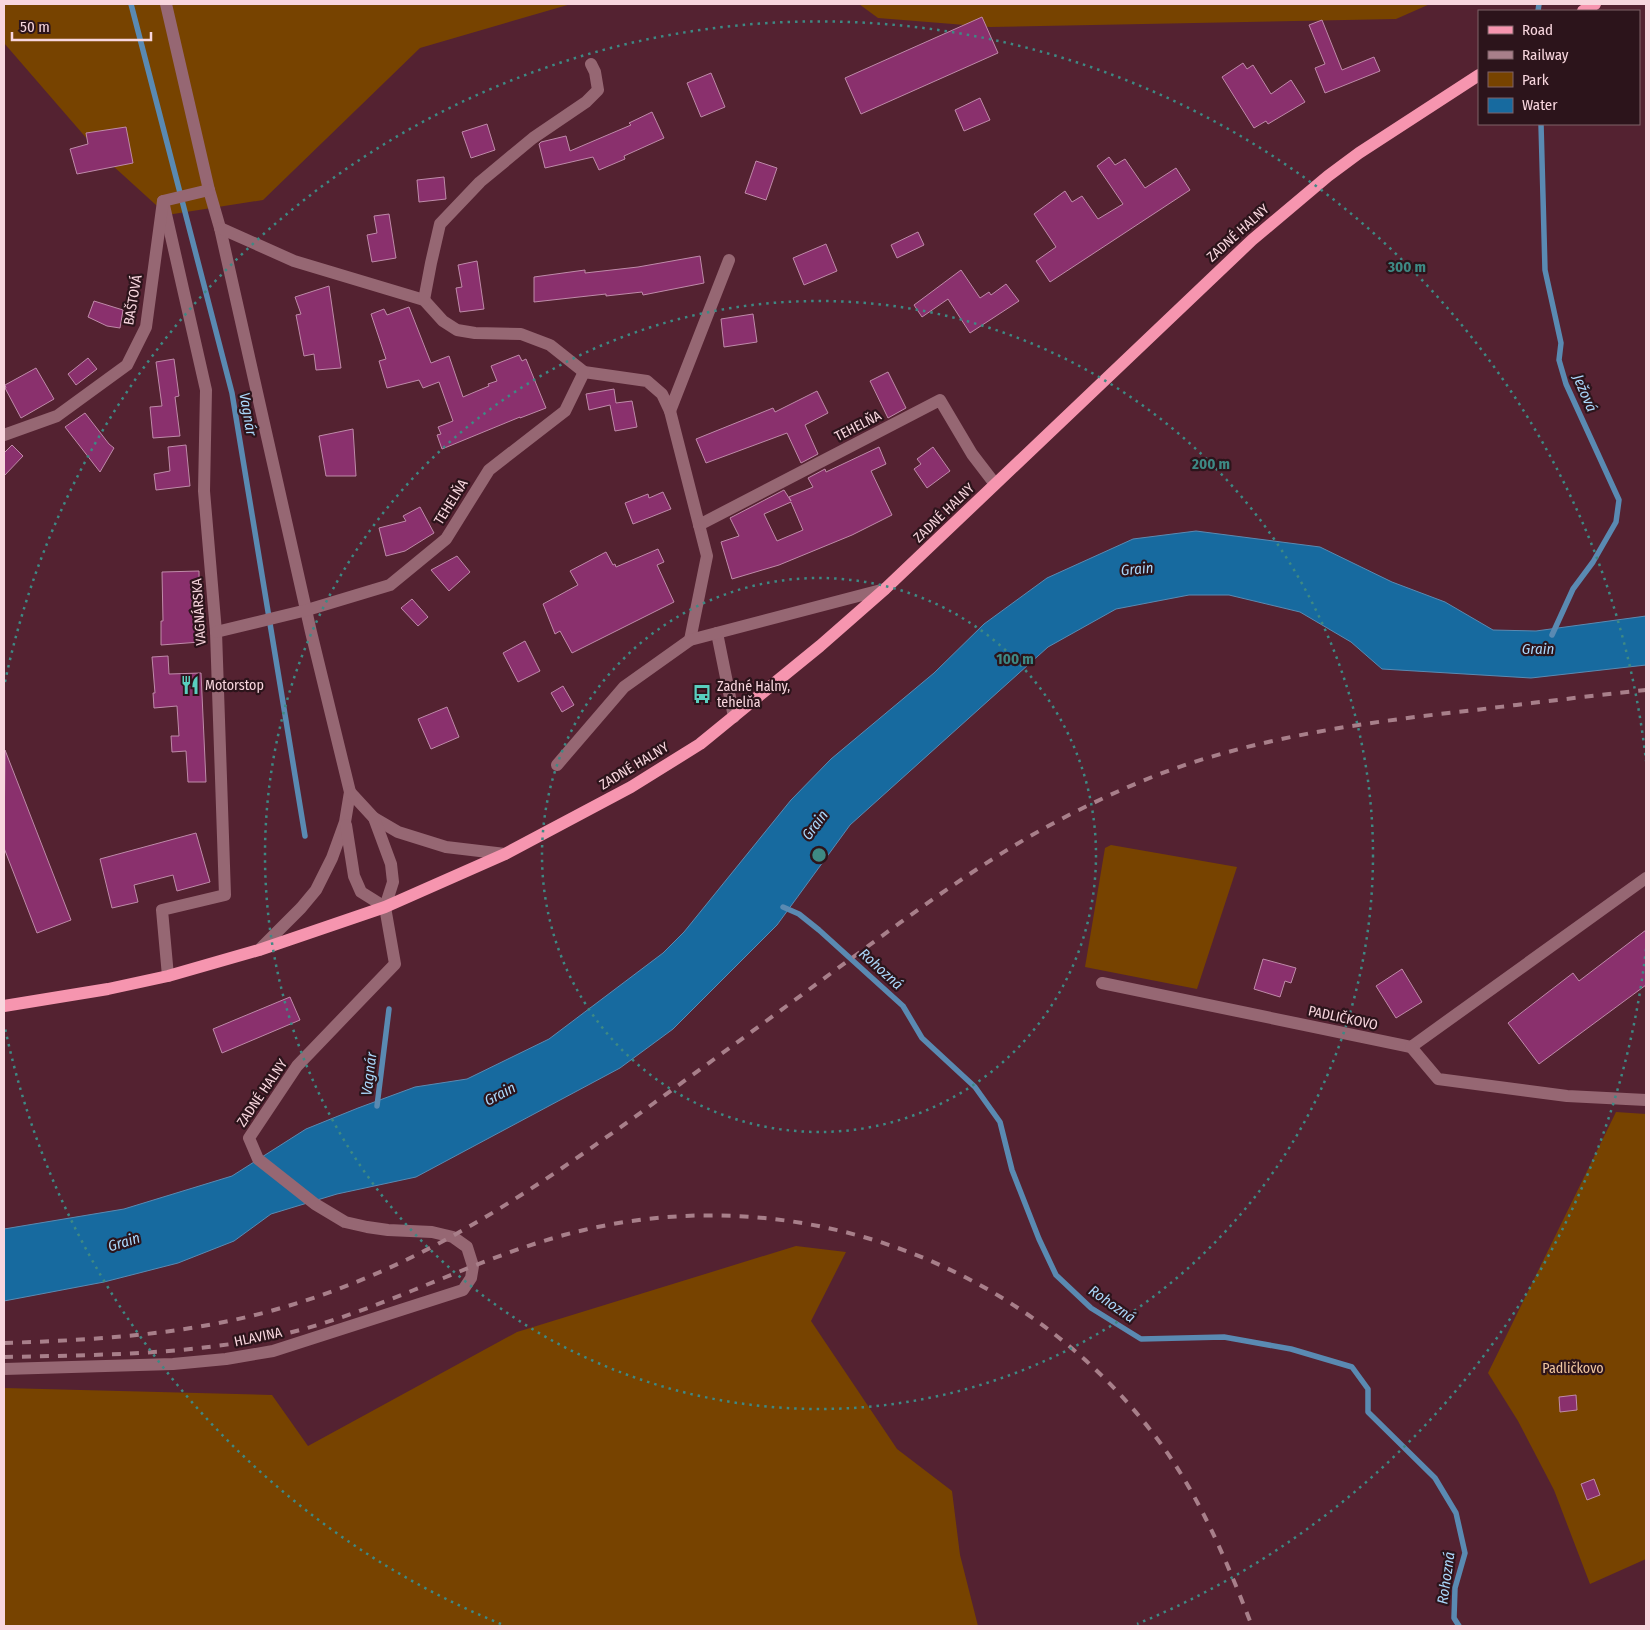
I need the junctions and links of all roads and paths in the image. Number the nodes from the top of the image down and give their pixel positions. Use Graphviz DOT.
graph roads {
  1 [pos="166,4"];
  2 [pos="591,64"];
  3 [pos="1478,76"];
  4 [pos="209,190"];
  5 [pos="163,202"];
  6 [pos="220,228"];
  7 [pos="729,260"];
  8 [pos="424,300"];
  9 [pos="584,372"];
  10 [pos="670,411"];
  11 [pos="4,435"];
  12 [pos="995,484"];
  13 [pos="699,525"];
  14 [pos="885,589"];
  15 [pos="307,610"];
  16 [pos="216,632"];
  17 [pos="717,633"];
  18 [pos="690,640"];
  19 [pos="734,717"];
  20 [pos="557,765"];
  21 [pos="350,792"];
  22 [pos="374,818"];
  23 [pos="345,822"];
  24 [pos="505,854"];
  25 [pos="1646,878"];
  26 [pos="385,907"];
  27 [pos="259,950"];
  28 [pos="168,976"];
  29 [pos="1102,982"];
  30 [pos="4,1006"];
  31 [pos="1411,1047"];
  32 [pos="1646,1100"];
  33 [pos="467,1247"];
  34 [pos="4,1369"];
  1 -- 4 [label="street"];
  2 -- 8 [label="street"];
  3 -- 12 [label="main road, ZADNÉ HALNY"];
  4 -- 5 [label="street"];
  4 -- 6 [label="street"];
  5 -- 11 [label="street, BAŠTOVÁ"];
  5 -- 16 [label="street, VAGNÁRSKA"];
  6 -- 8 [label="street"];
  6 -- 15 [label="street"];
  7 -- 10 [label="street"];
  8 -- 9 [label="street"];
  9 -- 10 [label="street"];
  9 -- 15 [label="street, TEHELŇA"];
  10 -- 13 [label="street"];
  12 -- 13 [label="street, TEHELŇA"];
  12 -- 14 [label="main road, ZADNÉ HALNY"];
  13 -- 18 [label="street"];
  14 -- 17 [label="street"];
  14 -- 19 [label="main road, ZADNÉ HALNY"];
  15 -- 16 [label="street, TEHELŇA"];
  15 -- 21 [label="street"];
  16 -- 28 [label="street, VAGNÁRSKA"];
  17 -- 18 [label="street"];
  17 -- 19 [label="street"];
  18 -- 20 [label="street"];
  19 -- 24 [label="main road, ZADNÉ HALNY"];
  21 -- 22 [label="street"];
  21 -- 23 [label="street"];
  22 -- 24 [label="street"];
  22 -- 26 [label="street"];
  23 -- 26 [label="street"];
  23 -- 27 [label="street"];
  24 -- 26 [label="main road, ZADNÉ HALNY"];
  25 -- 31 [label="street"];
  26 -- 27 [label="main road, ZADNÉ HALNY"];
  26 -- 33 [label="street, ZADNÉ HALNY"];
  27 -- 28 [label="main road"];
  28 -- 30 [label="main road"];
  29 -- 31 [label="street, PADLIČKOVO"];
  31 -- 32 [label="street"];
  33 -- 34 [label="street, HLAVINA"];
}
